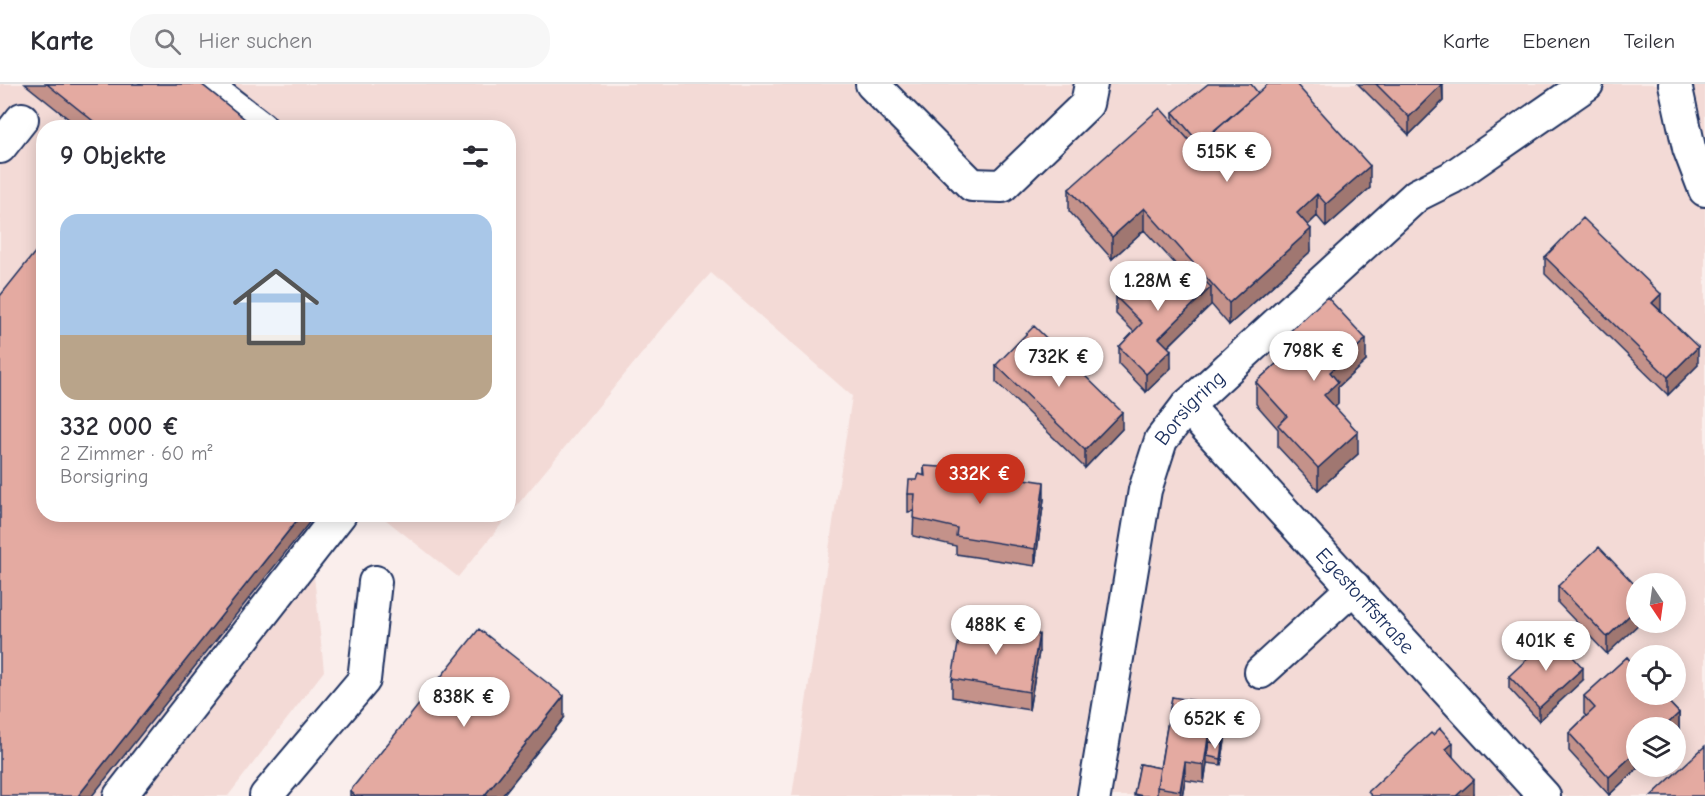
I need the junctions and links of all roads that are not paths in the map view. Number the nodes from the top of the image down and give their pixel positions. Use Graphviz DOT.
graph roads {
  1 [pos="204,84"];
  2 [pos="872,84"];
  3 [pos="1090,84"];
  4 [pos="1587,84"];
  5 [pos="1675,84"];
  6 [pos="22,119"];
  7 [pos="251,120"];
  8 [pos="0,147"];
  9 [pos="1705,190"];
  10 [pos="1187,406"];
  11 [pos="334,522"];
  12 [pos="375,582"];
  13 [pos="1354,587"];
  14 [pos="1261,672"];
  15 [pos="273,794"];
  16 [pos="120,796"];
  17 [pos="1094,796"];
  18 [pos="1544,796"];
  1 -- 7 [label="street"];
  2 -- 3 [label="street"];
  4 -- 10 [label="street, Borsigring"];
  5 -- 9 [label="street"];
  6 -- 8 [label="street"];
  10 -- 13 [label="street, Egestorffstraße"];
  10 -- 17 [label="street, Borsigring"];
  11 -- 16 [label="street"];
  12 -- 15 [label="street"];
  13 -- 14 [label="street"];
  13 -- 18 [label="street, Egestorffstraße"];
}
